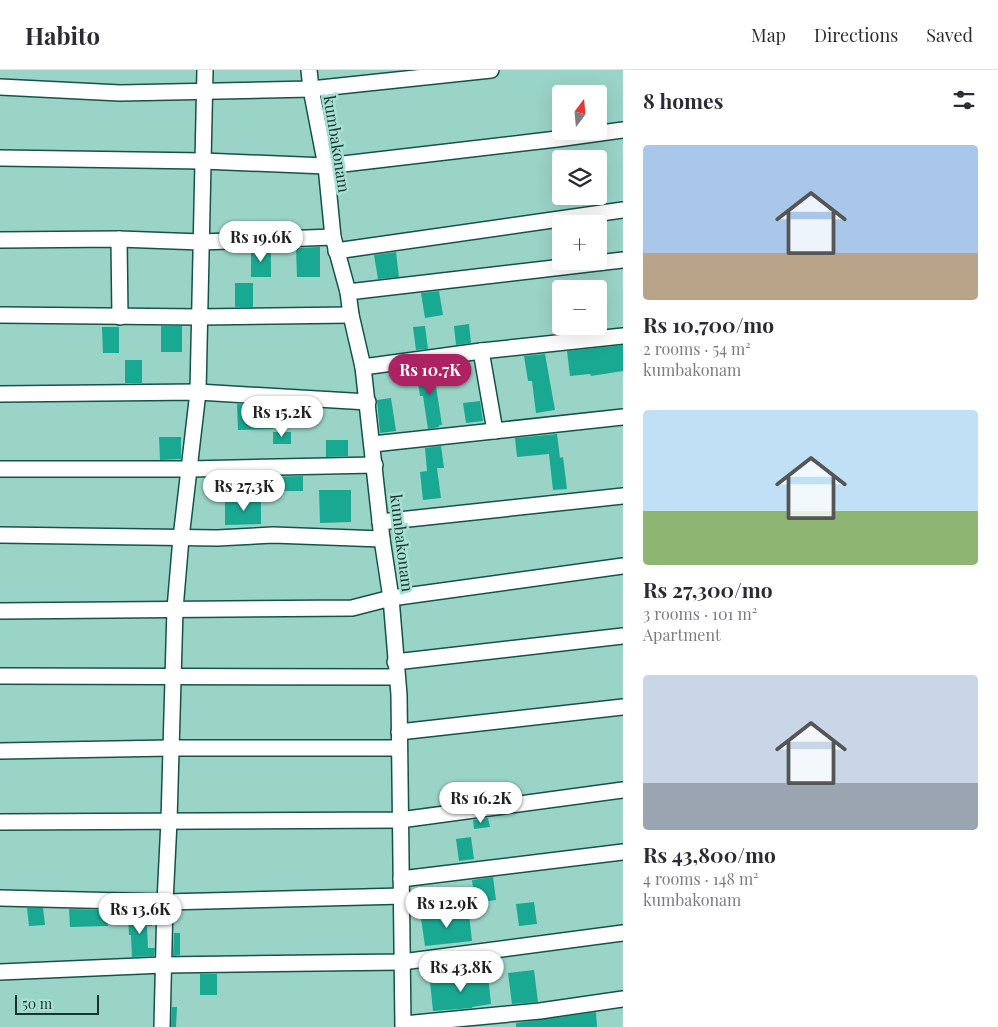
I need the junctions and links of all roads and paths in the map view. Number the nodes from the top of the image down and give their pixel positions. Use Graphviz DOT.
graph roads {
  1 [pos="205,70"];
  2 [pos="309,70"];
  3 [pos="491,70"];
  4 [pos="0,87"];
  5 [pos="311,89"];
  6 [pos="205,92"];
  7 [pos="623,130"];
  8 [pos="0,158"];
  9 [pos="203,161"];
  10 [pos="326,166"];
  11 [pos="623,210"];
  12 [pos="119,239"];
  13 [pos="0,240"];
  14 [pos="201,242"];
  15 [pos="335,244"];
  16 [pos="623,260"];
  17 [pos="348,292"];
  18 [pos="0,315"];
  19 [pos="351,315"];
  20 [pos="120,317"];
  21 [pos="200,317"];
  22 [pos="623,336"];
  23 [pos="481,351"];
  24 [pos="363,366"];
  25 [pos="198,392"];
  26 [pos="0,394"];
  27 [pos="368,402"];
  28 [pos="623,417"];
  29 [pos="495,431"];
  30 [pos="373,444"];
  31 [pos="375,465"];
  32 [pos="0,469"];
  33 [pos="190,469"];
  34 [pos="623,496"];
  35 [pos="380,522"];
  36 [pos="0,535"];
  37 [pos="181,538"];
  38 [pos="382,539"];
  39 [pos="623,566"];
  40 [pos="391,598"];
  41 [pos="175,609"];
  42 [pos="0,611"];
  43 [pos="623,636"];
  44 [pos="396,669"];
  45 [pos="0,676"];
  46 [pos="174,676"];
  47 [pos="623,707"];
  48 [pos="399,732"];
  49 [pos="171,748"];
  50 [pos="400,748"];
  51 [pos="0,751"];
  52 [pos="623,790"];
  53 [pos="400,820"];
  54 [pos="169,821"];
  55 [pos="0,822"];
  56 [pos="623,852"];
  57 [pos="401,879"];
  58 [pos="402,896"];
  59 [pos="0,898"];
  60 [pos="165,902"];
  61 [pos="623,933"];
  62 [pos="402,962"];
  63 [pos="163,965"];
  64 [pos="0,972"];
  65 [pos="623,999"];
  66 [pos="404,1026"];
  67 [pos="162,1027"];
  1 -- 6 [label="street"];
  2 -- 5 [label="street, kumbakonam"];
  3 -- 5 [label="street"];
  4 -- 6 [label="street"];
  5 -- 6 [label="street"];
  5 -- 10 [label="street, kumbakonam"];
  6 -- 9 [label="street"];
  7 -- 10 [label="street"];
  8 -- 9 [label="street"];
  9 -- 10 [label="street"];
  9 -- 14 [label="street"];
  10 -- 15 [label="street, kumbakonam"];
  11 -- 15 [label="street"];
  12 -- 13 [label="street"];
  12 -- 14 [label="street"];
  12 -- 20 [label="street"];
  14 -- 15 [label="street"];
  14 -- 21 [label="street"];
  15 -- 17 [label="street, kumbakonam"];
  16 -- 17 [label="street"];
  17 -- 19 [label="street, kumbakonam"];
  18 -- 20 [label="street"];
  19 -- 21 [label="street"];
  19 -- 24 [label="street, kumbakonam"];
  20 -- 21 [label="street"];
  21 -- 25 [label="street"];
  22 -- 23 [label="street"];
  23 -- 24 [label="street"];
  23 -- 29 [label="street"];
  24 -- 27 [label="street, kumbakonam"];
  25 -- 26 [label="street"];
  25 -- 27 [label="street"];
  25 -- 33 [label="street"];
  27 -- 30 [label="street, kumbakonam"];
  28 -- 29 [label="street"];
  29 -- 30 [label="street"];
  30 -- 31 [label="street, kumbakonam"];
  31 -- 33 [label="street"];
  31 -- 35 [label="street, kumbakonam"];
  32 -- 33 [label="street"];
  33 -- 37 [label="street"];
  34 -- 35 [label="street"];
  35 -- 38 [label="street, kumbakonam"];
  36 -- 37 [label="street"];
  37 -- 38 [label="street"];
  37 -- 41 [label="street"];
  38 -- 40 [label="street, kumbakonam"];
  39 -- 40 [label="street"];
  40 -- 41 [label="street"];
  40 -- 44 [label="street, kumbakonam"];
  41 -- 42 [label="street"];
  41 -- 46 [label="street"];
  43 -- 44 [label="street"];
  44 -- 46 [label="street"];
  44 -- 48 [label="street, kumbakonam"];
  45 -- 46 [label="street"];
  46 -- 49 [label="street"];
  47 -- 48 [label="street"];
  48 -- 50 [label="street, kumbakonam"];
  49 -- 50 [label="street"];
  49 -- 51 [label="street"];
  49 -- 54 [label="street"];
  50 -- 53 [label="street, kumbakonam"];
  52 -- 53 [label="street"];
  53 -- 54 [label="street"];
  53 -- 57 [label="street, kumbakonam"];
  54 -- 55 [label="street"];
  54 -- 60 [label="street"];
  56 -- 57 [label="street"];
  57 -- 58 [label="street, kumbakonam"];
  58 -- 60 [label="street"];
  58 -- 62 [label="street, kumbakonam"];
  59 -- 60 [label="street"];
  60 -- 63 [label="street"];
  61 -- 62 [label="street"];
  62 -- 63 [label="street"];
  62 -- 66 [label="street, kumbakonam"];
  63 -- 64 [label="street"];
  63 -- 67 [label="street"];
  65 -- 66 [label="street"];
}
